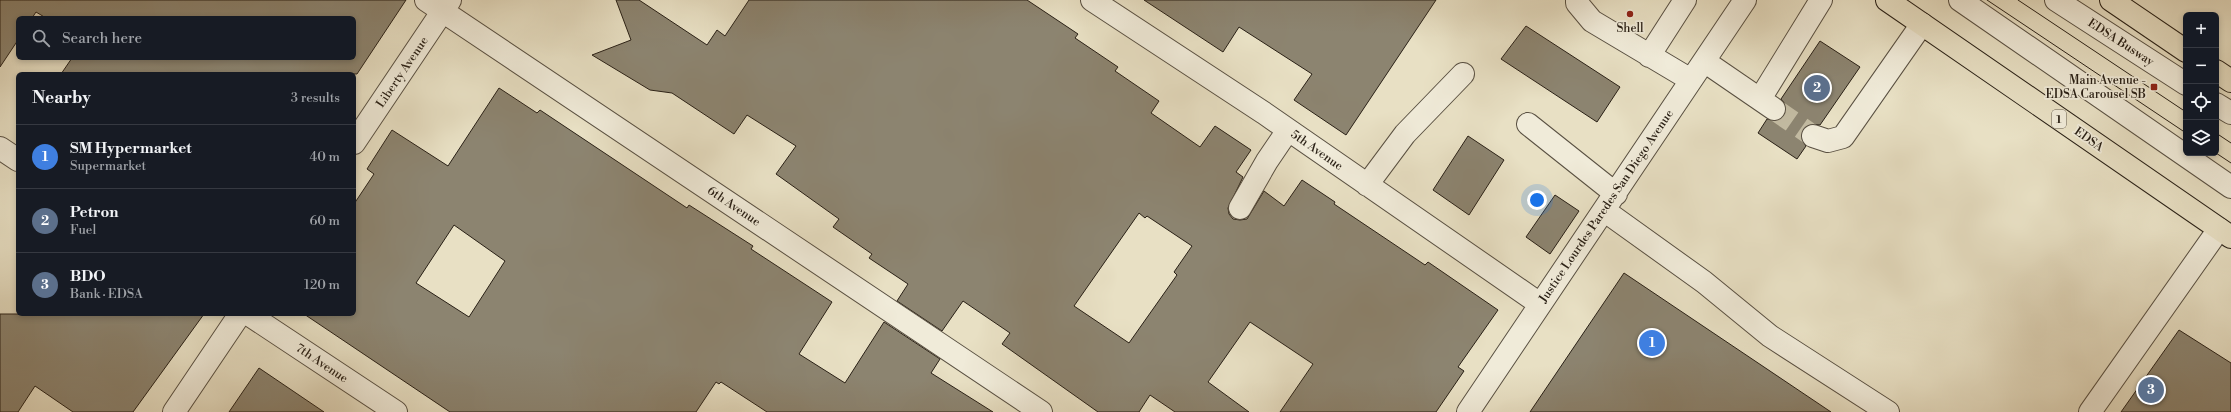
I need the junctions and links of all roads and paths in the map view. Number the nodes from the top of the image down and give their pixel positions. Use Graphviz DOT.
graph roads {
  1 [pos="1092,0"];
  2 [pos="1577,0"];
  3 [pos="1685,0"];
  4 [pos="1745,0"];
  5 [pos="1821,0"];
  6 [pos="1887,0"];
  7 [pos="1960,0"];
  8 [pos="2056,0"];
  9 [pos="2110,0"];
  10 [pos="439,4"];
  11 [pos="1922,24"];
  12 [pos="2183,49"];
  13 [pos="1649,56"];
  14 [pos="1704,61"];
  15 [pos="2219,73"];
  16 [pos="1463,74"];
  17 [pos="1691,80"];
  18 [pos="2231,81"];
  19 [pos="2183,82"];
  20 [pos="2219,106"];
  21 [pos="2231,113"];
  22 [pos="1528,124"];
  23 [pos="1288,130"];
  24 [pos="1813,136"];
  25 [pos="356,140"];
  26 [pos="0,148"];
  27 [pos="16,159"];
  28 [pos="1367,185"];
  29 [pos="2231,187"];
  30 [pos="1610,202"];
  31 [pos="1240,208"];
  32 [pos="2225,233"];
  33 [pos="1540,304"];
  34 [pos="239,316"];
  35 [pos="251,316"];
  36 [pos="174,412"];
  37 [pos="396,412"];
  38 [pos="1041,412"];
  39 [pos="1468,412"];
  40 [pos="1888,412"];
  41 [pos="2090,412"];
  1 -- 23 [label="street, 5th Avenue"];
  2 -- 13 [label="street"];
  3 -- 13 [label="street"];
  4 -- 14 [label="street, Justice Lourdes Paredes San Diego Avenue"];
  5 -- 14 [label="street"];
  6 -- 11 [label="highway, EDSA / 1"];
  7 -- 29 [label="street"];
  8 -- 19 [label="street, EDSA Busway"];
  9 -- 12 [label="highway"];
  10 -- 25 [label="street, Liberty Avenue"];
  10 -- 38 [label="street, 6th Avenue"];
  11 -- 24 [label="street"];
  11 -- 32 [label="highway, EDSA / 1"];
  13 -- 17 [label="street"];
  14 -- 17 [label="street, Justice Lourdes Paredes San Diego Avenue"];
  15 -- 18 [label="highway"];
  16 -- 28 [label="street"];
  17 -- 30 [label="street, Justice Lourdes Paredes San Diego Avenue"];
  20 -- 21 [label="street"];
  22 -- 30 [label="street"];
  23 -- 28 [label="street, 5th Avenue"];
  23 -- 31 [label="street"];
  26 -- 27 [label="street"];
  28 -- 33 [label="street, 5th Avenue"];
  30 -- 33 [label="street, Justice Lourdes Paredes San Diego Avenue"];
  30 -- 40 [label="street"];
  32 -- 41 [label="street"];
  33 -- 39 [label="street, Justice Lourdes Paredes San Diego Avenue"];
  34 -- 36 [label="street"];
  35 -- 37 [label="street, 7th Avenue"];
}
